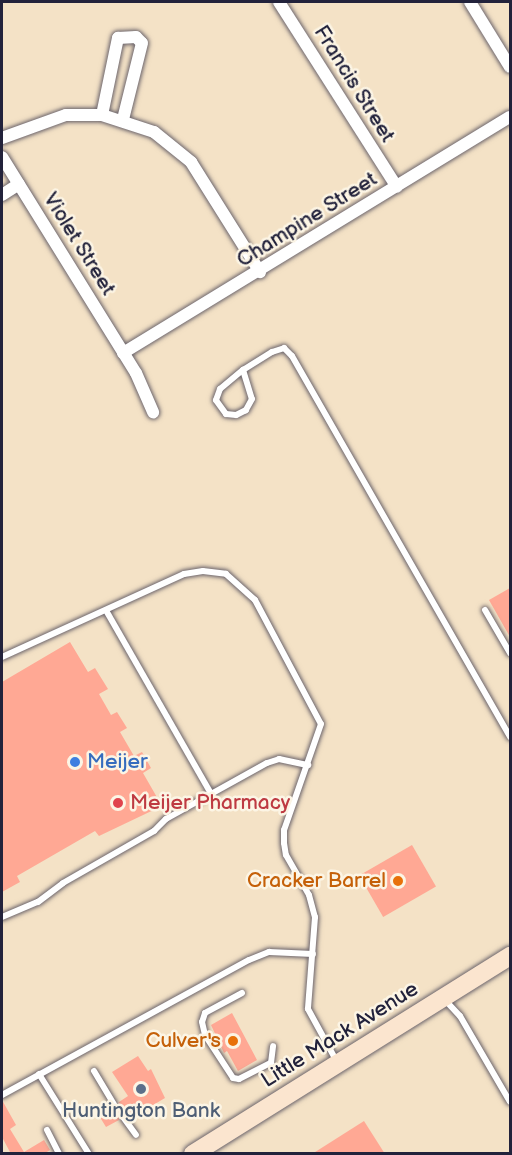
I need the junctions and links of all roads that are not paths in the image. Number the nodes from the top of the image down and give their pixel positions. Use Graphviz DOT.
graph roads {
  1 [pos="279,2"];
  2 [pos="470,2"];
  3 [pos="510,67"];
  4 [pos="102,115"];
  5 [pos="510,117"];
  6 [pos="123,119"];
  7 [pos="2,138"];
  8 [pos="2,157"];
  9 [pos="19,184"];
  10 [pos="397,187"];
  11 [pos="2,195"];
  12 [pos="261,272"];
  13 [pos="123,352"];
  14 [pos="243,370"];
  15 [pos="153,412"];
  16 [pos="485,610"];
  17 [pos="107,612"];
  18 [pos="510,653"];
  19 [pos="2,657"];
  20 [pos="510,737"];
  21 [pos="308,765"];
  22 [pos="210,792"];
  23 [pos="2,918"];
  24 [pos="313,954"];
  25 [pos="510,956"];
  26 [pos="242,993"];
  27 [pos="443,998"];
  28 [pos="273,1046"];
  29 [pos="337,1063"];
  30 [pos="94,1071"];
  31 [pos="39,1074"];
  32 [pos="2,1095"];
  33 [pos="510,1102"];
  34 [pos="114,1104"];
  35 [pos="123,1117"];
  36 [pos="47,1130"];
  37 [pos="136,1134"];
  38 [pos="59,1154"];
  39 [pos="89,1154"];
  40 [pos="193,1154"];
  1 -- 10 [label="street, Francis Street"];
  2 -- 3 [label="street"];
  4 -- 6 [label="street"];
  4 -- 6 [label="street"];
  4 -- 7 [label="street"];
  5 -- 10 [label="street, Champine Street"];
  6 -- 12 [label="street"];
  8 -- 9 [label="street, Violet Street"];
  9 -- 11 [label="street"];
  9 -- 13 [label="street, Violet Street"];
  10 -- 12 [label="street, Champine Street"];
  12 -- 13 [label="street, Champine Street"];
  13 -- 15 [label="street, Violet Street"];
  14 -- 14 [label="lane"];
  14 -- 20 [label="lane"];
  16 -- 18 [label="lane"];
  17 -- 19 [label="lane"];
  17 -- 21 [label="lane"];
  17 -- 22 [label="lane"];
  21 -- 22 [label="lane"];
  21 -- 24 [label="lane"];
  22 -- 23 [label="lane"];
  24 -- 29 [label="lane"];
  24 -- 31 [label="lane"];
  25 -- 27 [label="main road, Little Mack Avenue"];
  26 -- 28 [label="lane"];
  27 -- 29 [label="main road, Little Mack Avenue"];
  27 -- 33 [label="lane"];
  29 -- 40 [label="main road, Little Mack Avenue"];
  30 -- 34 [label="lane"];
  31 -- 32 [label="lane"];
  31 -- 39 [label="lane"];
  35 -- 37 [label="lane"];
  36 -- 38 [label="lane"];
}
